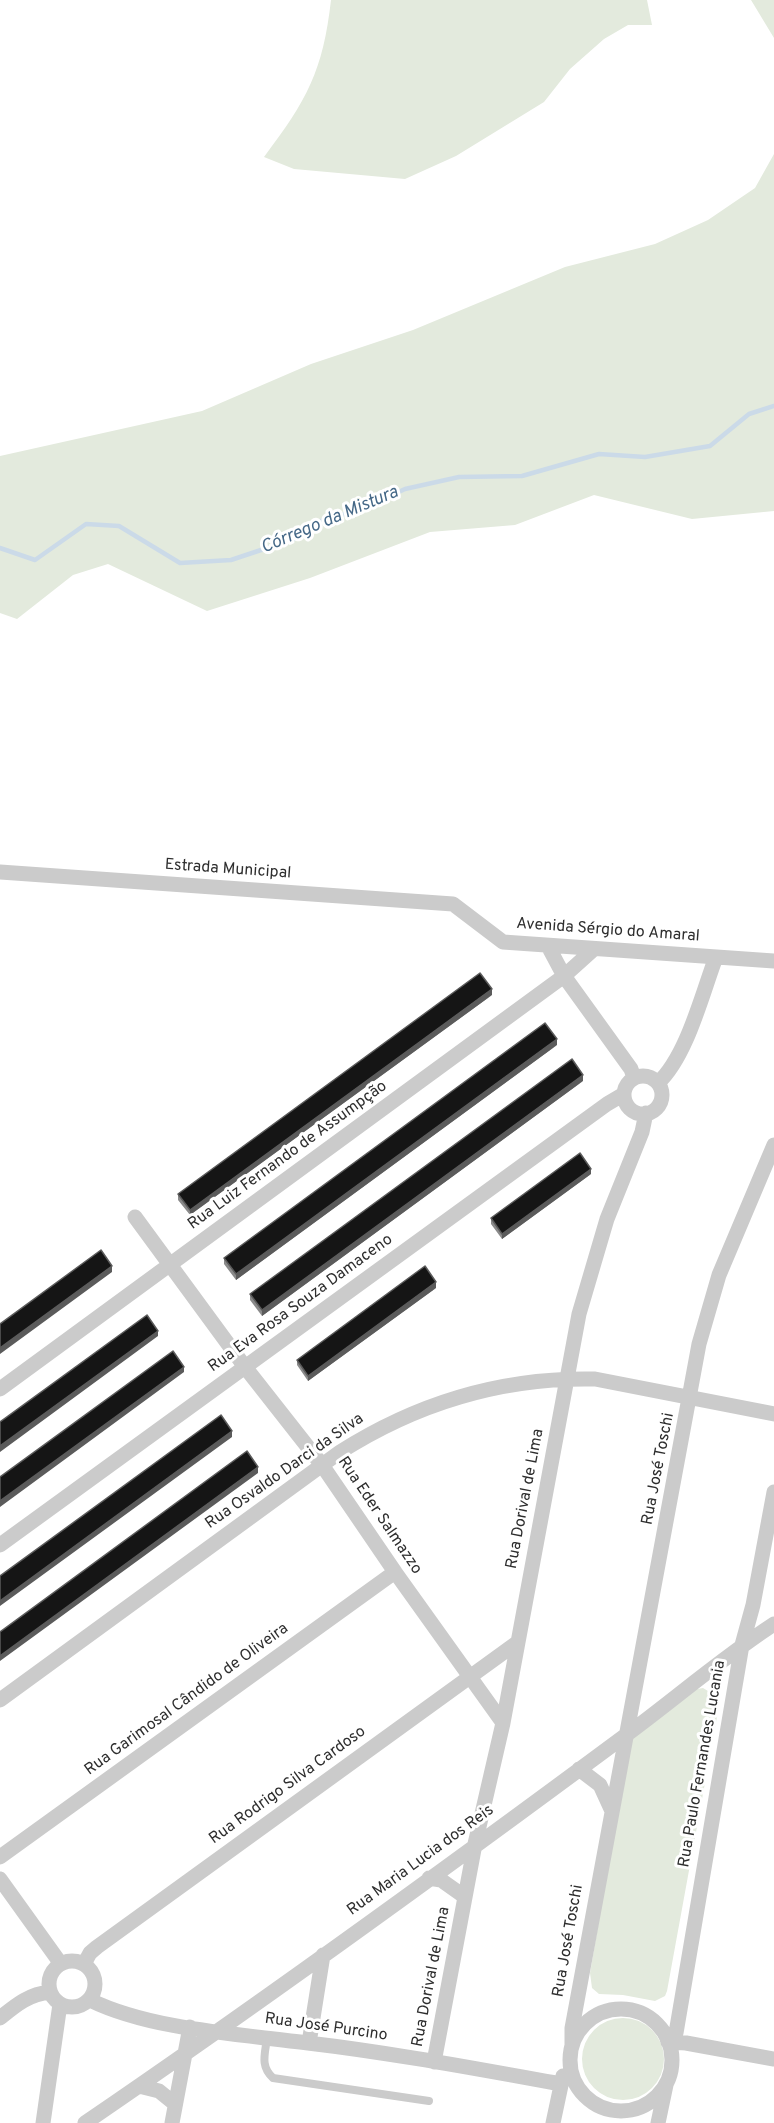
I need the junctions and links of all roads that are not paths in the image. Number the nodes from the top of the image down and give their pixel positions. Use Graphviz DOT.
graph roads {
  1 [pos="0,872"];
  2 [pos="453,904"];
  3 [pos="548,946"];
  4 [pos="594,949"];
  5 [pos="716,957"];
  6 [pos="774,961"];
  7 [pos="564,976"];
  8 [pos="634,1078"];
  9 [pos="658,1083"];
  10 [pos="624,1094"];
  11 [pos="646,1113"];
  12 [pos="774,1145"];
  13 [pos="135,1217"];
  14 [pos="170,1265"];
  15 [pos="245,1367"];
  16 [pos="567,1378"];
  17 [pos="0,1389"];
  18 [pos="691,1397"];
  19 [pos="774,1414"];
  20 [pos="322,1465"];
  21 [pos="774,1492"];
  22 [pos="0,1545"];
  23 [pos="395,1572"];
  24 [pos="774,1624"];
  25 [pos="518,1642"];
  26 [pos="742,1645"];
  27 [pos="471,1676"];
  28 [pos="0,1700"];
  29 [pos="503,1722"];
  30 [pos="626,1735"];
  31 [pos="579,1769"];
  32 [pos="611,1809"];
  33 [pos="475,1844"];
  34 [pos="0,1857"];
  35 [pos="429,1878"];
  36 [pos="0,1879"];
  37 [pos="465,1897"];
  38 [pos="323,1955"];
  39 [pos="61,1964"];
  40 [pos="84,1964"];
  41 [pos="50,1992"];
  42 [pos="90,2000"];
  43 [pos="60,2004"];
  44 [pos="0,2018"];
  45 [pos="190,2027"];
  46 [pos="215,2031"];
  47 [pos="267,2038"];
  48 [pos="309,2043"];
  49 [pos="669,2045"];
  50 [pos="571,2052"];
  51 [pos="185,2053"];
  52 [pos="774,2059"];
  53 [pos="434,2062"];
  54 [pos="666,2083"];
  55 [pos="561,2084"];
  56 [pos="139,2086"];
  57 [pos="429,2101"];
  58 [pos="175,2104"];
  59 [pos="43,2123"];
  60 [pos="85,2123"];
  61 [pos="172,2123"];
  62 [pos="554,2123"];
  63 [pos="658,2123"];
  1 -- 2 [label="street, Estrada Municipal"];
  2 -- 3 [label="street, Avenida Sérgio do Amaral"];
  3 -- 4 [label="street, Avenida Sérgio do Amaral"];
  3 -- 7 [label="street"];
  4 -- 5 [label="street, Avenida Sérgio do Amaral"];
  4 -- 7 [label="street, Rua Luiz Fernando de Assumpção"];
  5 -- 6 [label="street, Avenida Sérgio do Amaral"];
  5 -- 9 [label="street"];
  7 -- 8 [label="street"];
  7 -- 14 [label="street, Rua Luiz Fernando de Assumpção"];
  8 -- 9 [label="street"];
  8 -- 10 [label="street"];
  9 -- 11 [label="street"];
  10 -- 11 [label="street"];
  10 -- 15 [label="street, Rua Eva Rosa Souza Damaceno"];
  11 -- 16 [label="street, Rua Dorival de Lima"];
  12 -- 18 [label="street, Rua José Toschi"];
  13 -- 14 [label="street, Rua Eder Salmazzo"];
  14 -- 15 [label="street, Rua Eder Salmazzo"];
  14 -- 17 [label="street, Rua Luiz Fernando de Assumpção"];
  15 -- 20 [label="street, Rua Eder Salmazzo"];
  15 -- 22 [label="street, Rua Eva Rosa Souza Damaceno"];
  16 -- 18 [label="street, Rua Osvaldo Darci da Silva"];
  16 -- 20 [label="street, Rua Osvaldo Darci da Silva"];
  16 -- 25 [label="street, Rua Dorival de Lima"];
  18 -- 19 [label="street, Rua Osvaldo Darci da Silva"];
  18 -- 30 [label="street, Rua José Toschi"];
  20 -- 23 [label="street, Rua Eder Salmazzo"];
  20 -- 28 [label="street, Rua Osvaldo Darci da Silva"];
  21 -- 26 [label="street, Rua Paulo Fernandes Lucania"];
  23 -- 27 [label="street, Rua Eder Salmazzo"];
  23 -- 34 [label="street, Rua Garimosal Cândido de Oliveira"];
  24 -- 26 [label="street, Rua Maria Lucia dos Reis"];
  25 -- 27 [label="street, Rua Rodrigo Silva Cardoso"];
  25 -- 29 [label="street, Rua Dorival de Lima"];
  26 -- 30 [label="street, Rua Maria Lucia dos Reis"];
  26 -- 49 [label="street, Rua Paulo Fernandes Lucania"];
  27 -- 29 [label="street, Rua Eder Salmazzo"];
  27 -- 40 [label="street, Rua Rodrigo Silva Cardoso"];
  29 -- 33 [label="street, Rua Dorival de Lima"];
  30 -- 31 [label="street, Rua Maria Lucia dos Reis"];
  30 -- 32 [label="street, Rua José Toschi"];
  31 -- 32 [label="street"];
  31 -- 33 [label="street, Rua Maria Lucia dos Reis"];
  32 -- 50 [label="street, Rua José Toschi"];
  33 -- 35 [label="street, Rua Maria Lucia dos Reis"];
  33 -- 37 [label="street, Rua Dorival de Lima"];
  35 -- 37 [label="street, Rua Dorival de Lima"];
  35 -- 38 [label="street, Rua Maria Lucia dos Reis"];
  36 -- 39 [label="street"];
  37 -- 53 [label="street, Rua Dorival de Lima"];
  38 -- 46 [label="street, Rua Maria Lucia dos Reis"];
  38 -- 48 [label="street"];
  39 -- 40 [label="street"];
  39 -- 41 [label="street"];
  40 -- 42 [label="street"];
  41 -- 43 [label="street"];
  41 -- 44 [label="street"];
  42 -- 43 [label="street"];
  42 -- 45 [label="street, Rua José Purcino"];
  43 -- 59 [label="street"];
  45 -- 46 [label="street, Rua José Purcino"];
  45 -- 51 [label="street"];
  46 -- 47 [label="street, Rua José Purcino"];
  46 -- 51 [label="street, Rua Maria Lucia dos Reis"];
  47 -- 48 [label="street, Rua José Purcino"];
  47 -- 57 [label="lane"];
  48 -- 53 [label="street, Rua José Purcino"];
  49 -- 50 [label="street"];
  49 -- 52 [label="street"];
  49 -- 54 [label="street"];
  50 -- 54 [label="street"];
  50 -- 55 [label="street, Rua José Toschi"];
  51 -- 56 [label="street, Rua Maria Lucia dos Reis"];
  51 -- 58 [label="street"];
  53 -- 55 [label="street, Rua José Purcino"];
  54 -- 63 [label="street"];
  55 -- 62 [label="street, Rua José Toschi"];
  56 -- 58 [label="street"];
  56 -- 60 [label="street, Rua Maria Lucia dos Reis"];
  58 -- 61 [label="street"];
}
